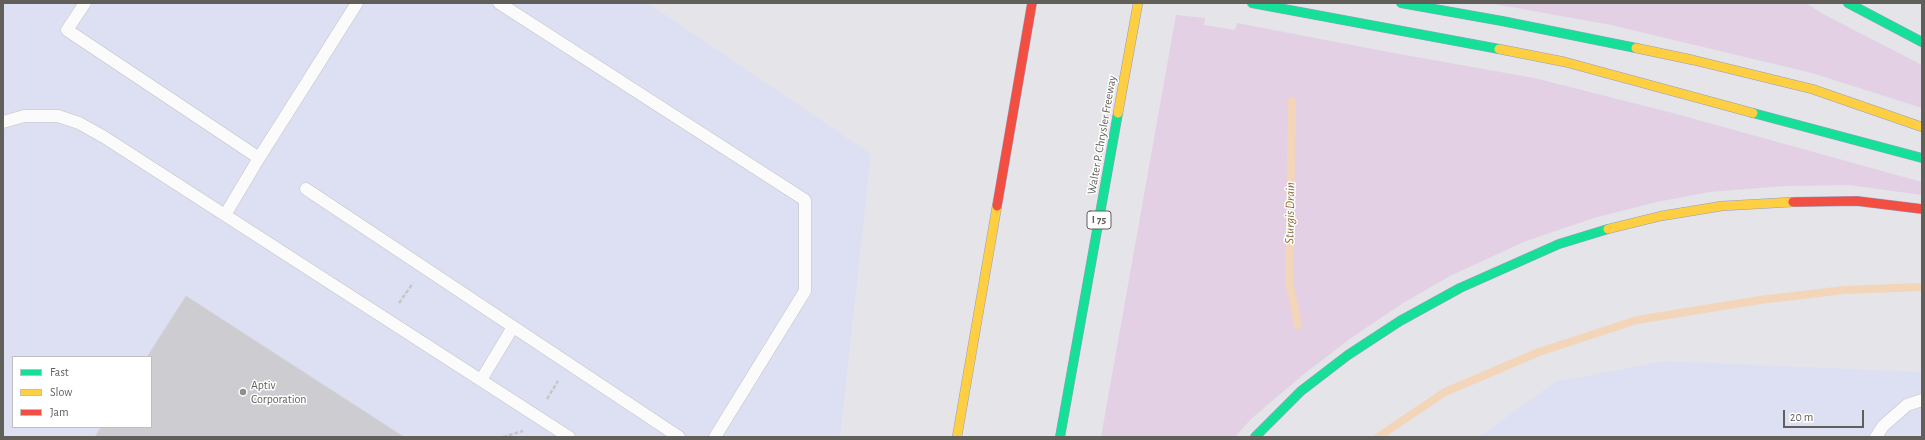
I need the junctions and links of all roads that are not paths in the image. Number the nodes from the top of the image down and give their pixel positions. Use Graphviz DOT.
graph roads {
  1 [pos="85,3"];
  2 [pos="357,3"];
  3 [pos="499,3"];
  4 [pos="1032,3"];
  5 [pos="1138,3"];
  6 [pos="1252,3"];
  7 [pos="1401,3"];
  8 [pos="1848,3"];
  9 [pos="1922,42"];
  10 [pos="3,122"];
  11 [pos="1922,127"];
  12 [pos="259,158"];
  13 [pos="1922,158"];
  14 [pos="306,189"];
  15 [pos="1922,209"];
  16 [pos="225,215"];
  17 [pos="513,327"];
  18 [pos="481,380"];
  19 [pos="1922,400"];
  20 [pos="569,437"];
  21 [pos="679,437"];
  22 [pos="715,437"];
  23 [pos="957,437"];
  24 [pos="1060,437"];
  25 [pos="1255,437"];
  26 [pos="1876,437"];
  1 -- 12 [label="lane"];
  2 -- 12 [label="lane"];
  3 -- 22 [label="lane"];
  4 -- 23 [label="highway"];
  5 -- 24 [label="highway, Walter P. Chrysler Freeway / I 75"];
  6 -- 13 [label="highway"];
  7 -- 11 [label="highway"];
  8 -- 9 [label="highway"];
  10 -- 16 [label="lane"];
  12 -- 16 [label="lane"];
  14 -- 17 [label="lane"];
  15 -- 25 [label="highway"];
  16 -- 18 [label="lane"];
  17 -- 18 [label="lane"];
  17 -- 21 [label="lane"];
  18 -- 20 [label="lane"];
  19 -- 26 [label="lane"];
}
